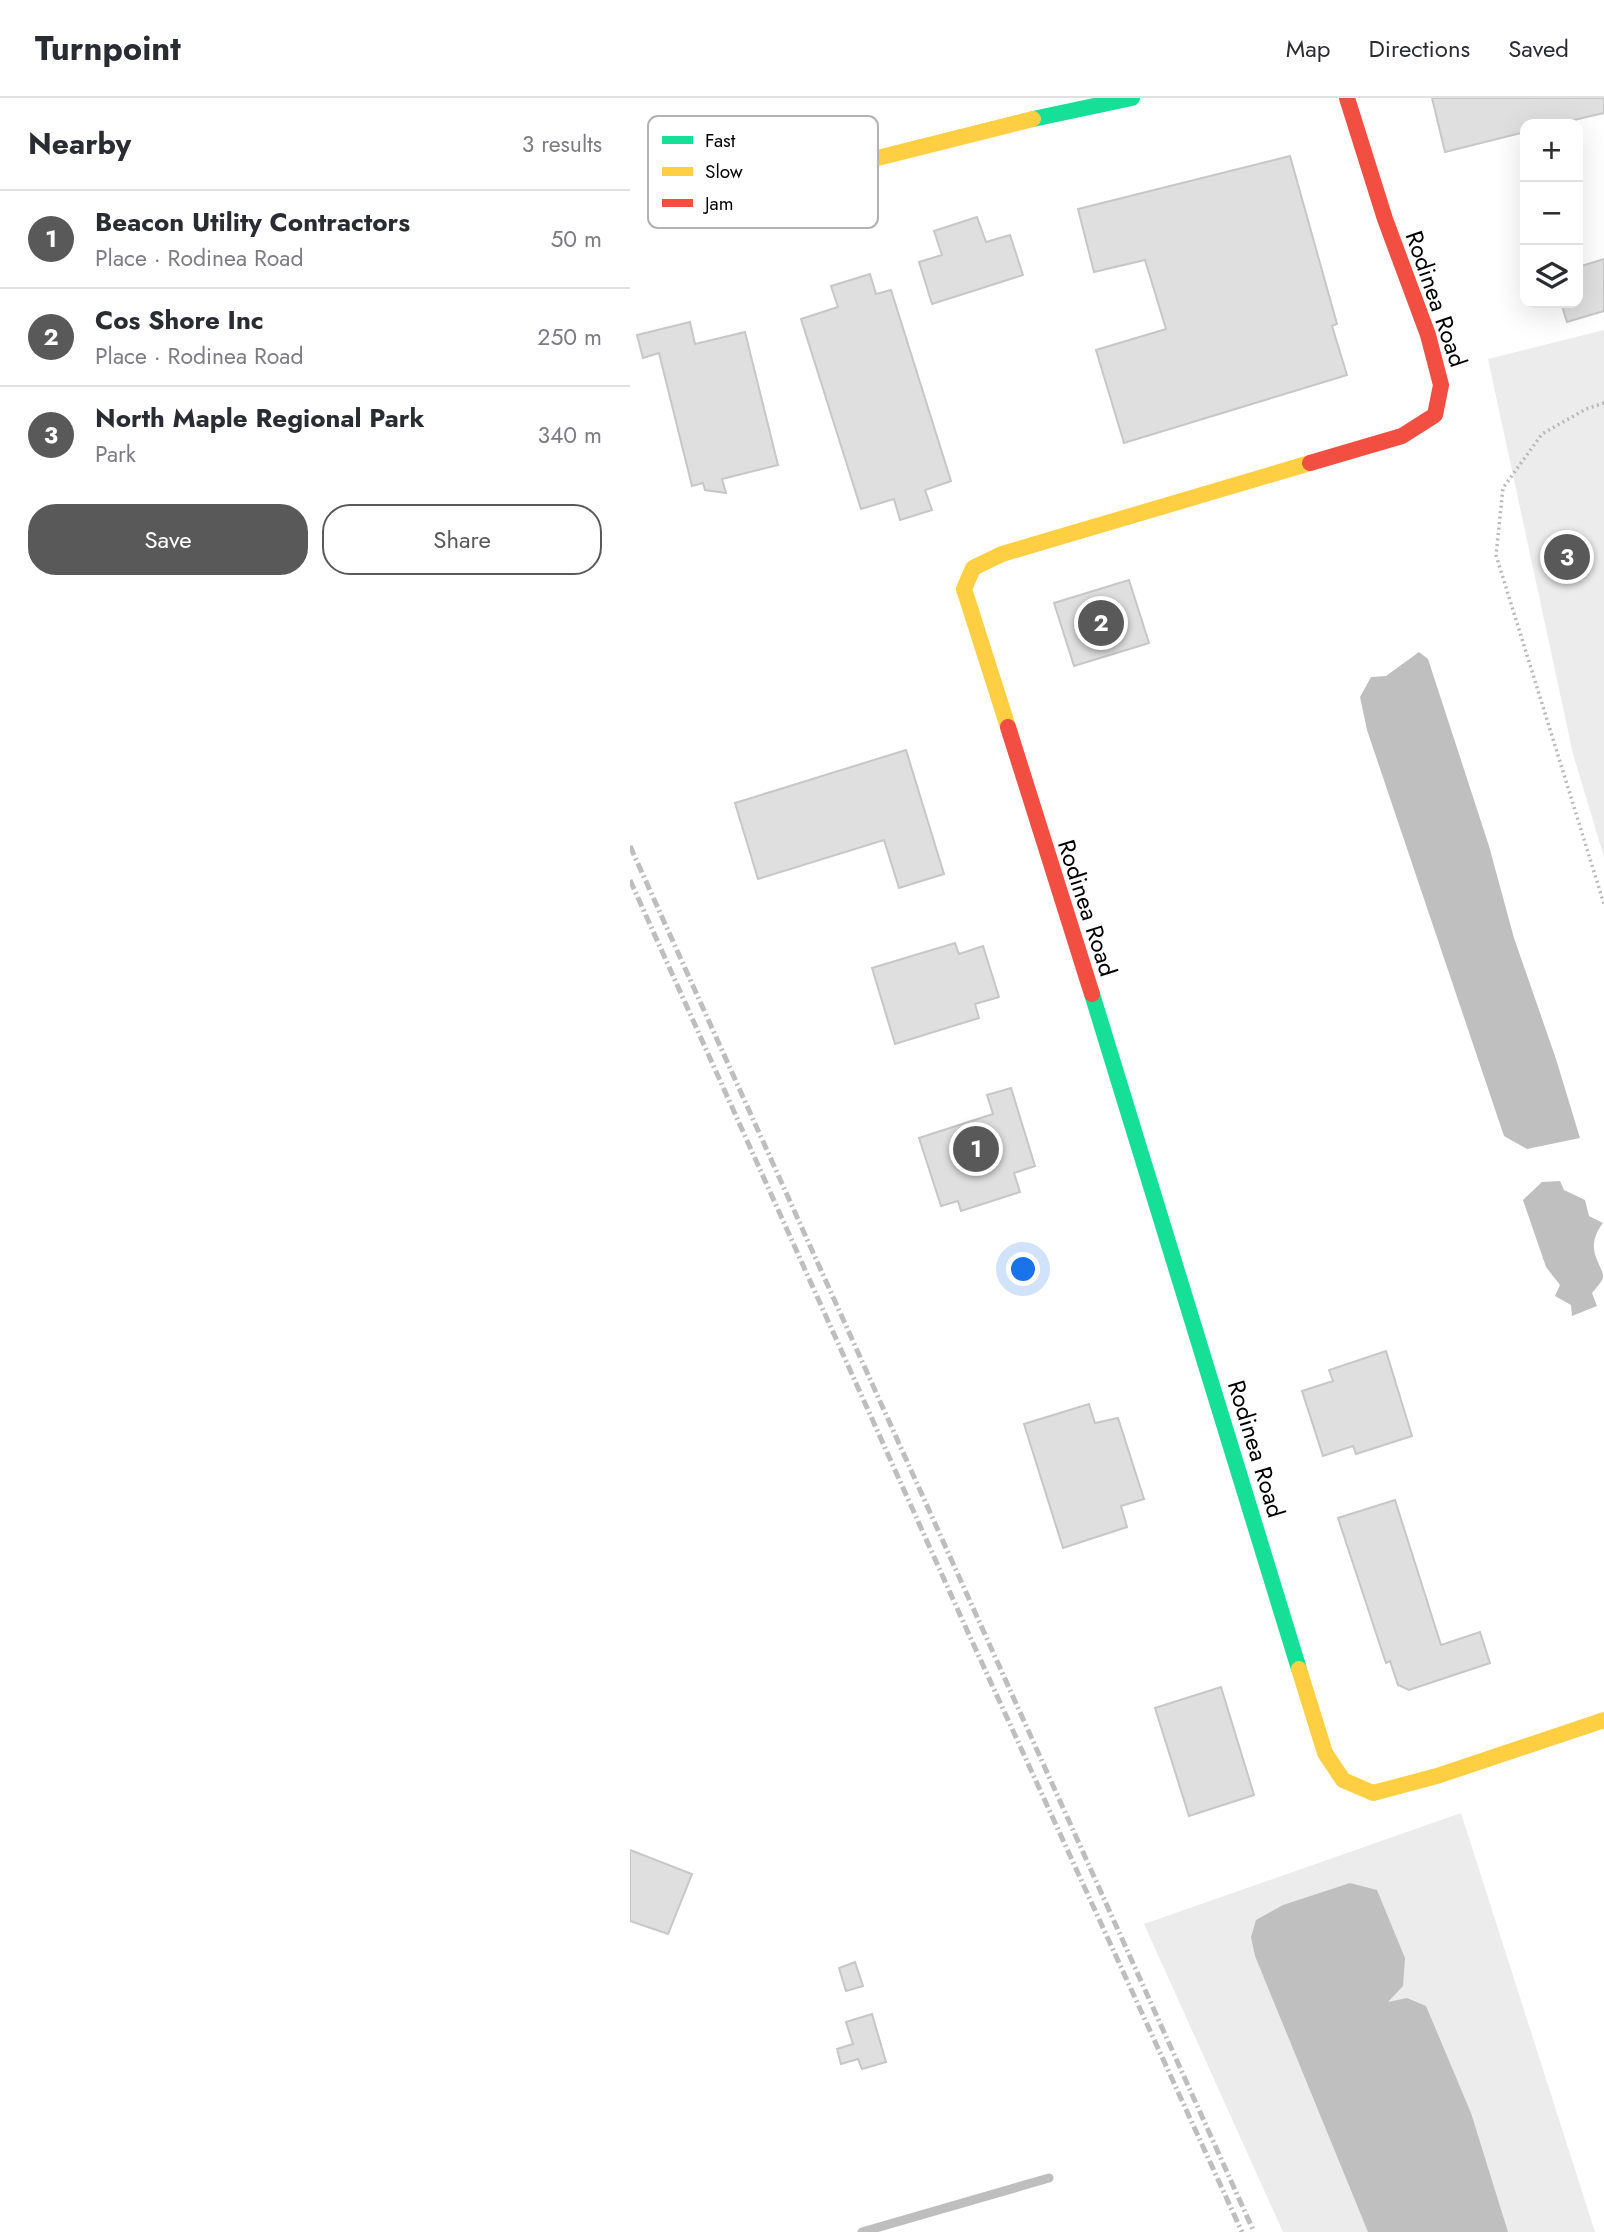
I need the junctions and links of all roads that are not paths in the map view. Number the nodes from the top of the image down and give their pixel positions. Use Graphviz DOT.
graph roads {
  1 [pos="1132,98"];
  2 [pos="1347,98"];
  3 [pos="878,157"];
  4 [pos="1604,1720"];
  5 [pos="1049,2178"];
  6 [pos="862,2232"];
  1 -- 3 [label="street"];
  2 -- 4 [label="street, Rodinea Road"];
  5 -- 6 [label="lane"];
}
